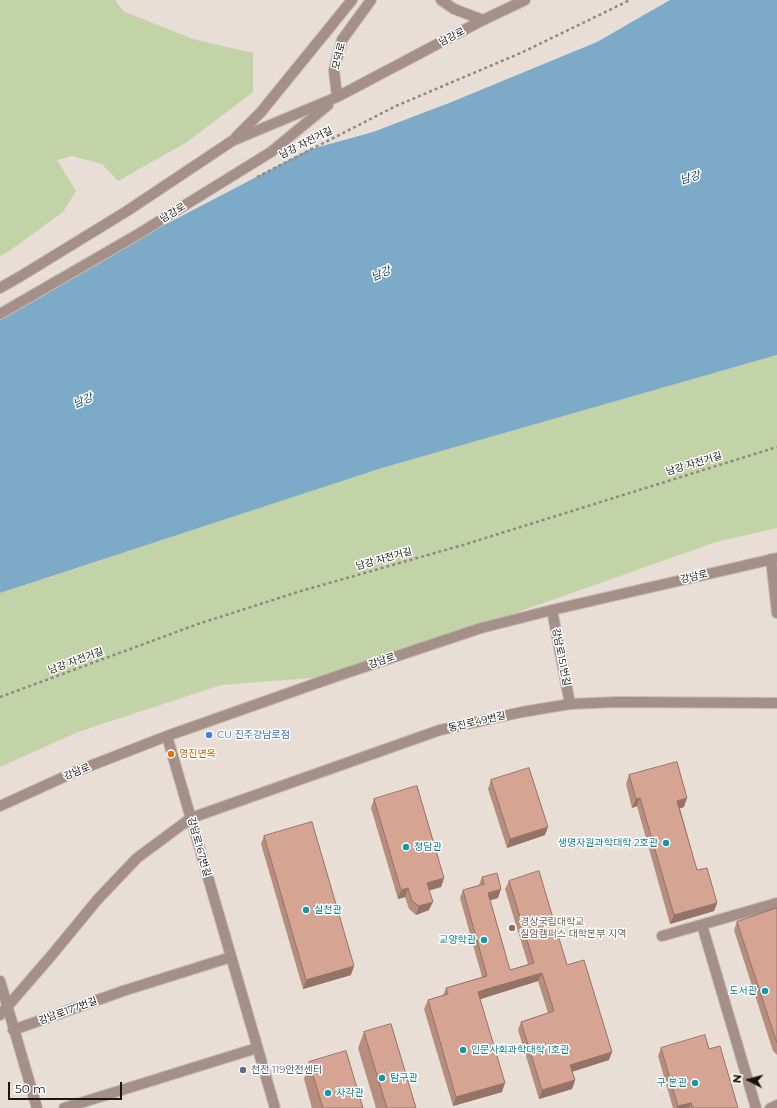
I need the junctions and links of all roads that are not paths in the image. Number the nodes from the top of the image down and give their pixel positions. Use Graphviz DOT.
graph roads {
  1 [pos="352,0"];
  2 [pos="371,0"];
  3 [pos="441,0"];
  4 [pos="525,0"];
  5 [pos="483,20"];
  6 [pos="337,97"];
  7 [pos="232,141"];
  8 [pos="0,288"];
  9 [pos="0,314"];
  10 [pos="774,559"];
  11 [pos="552,610"];
  12 [pos="777,613"];
  13 [pos="777,702"];
  14 [pos="570,704"];
  15 [pos="167,736"];
  16 [pos="0,806"];
  17 [pos="191,818"];
  18 [pos="777,903"];
  19 [pos="702,925"];
  20 [pos="662,936"];
  21 [pos="231,957"];
  22 [pos="0,981"];
  23 [pos="8,1006"];
  24 [pos="0,1015"];
  25 [pos="14,1030"];
  26 [pos="257,1048"];
  27 [pos="777,1104"];
  28 [pos="36,1108"];
  29 [pos="64,1108"];
  30 [pos="275,1108"];
  31 [pos="756,1108"];
  32 [pos="769,1108"];
  1 -- 7 [label="street"];
  2 -- 6 [label="street, 모덕로"];
  3 -- 5 [label="street"];
  4 -- 5 [label="street, 남강로"];
  5 -- 6 [label="street, 남강로"];
  6 -- 7 [label="street, 남강로"];
  6 -- 9 [label="street, 남강로"];
  7 -- 8 [label="street, 남강로"];
  10 -- 11 [label="street, 강남로"];
  10 -- 12 [label="street"];
  11 -- 14 [label="street, 강남로151번길"];
  11 -- 15 [label="street, 강남로"];
  13 -- 14 [label="street, 동진로49번길"];
  14 -- 17 [label="street, 동진로49번길"];
  15 -- 16 [label="street, 강남로"];
  15 -- 17 [label="street, 강남로167번길"];
  17 -- 21 [label="street, 강남로167번길"];
  17 -- 23 [label="street, 동진로49번길"];
  18 -- 19 [label="street"];
  19 -- 20 [label="street"];
  19 -- 31 [label="street"];
  21 -- 25 [label="street, 강남로177번길"];
  21 -- 26 [label="street, 강남로167번길"];
  22 -- 23 [label="street"];
  23 -- 24 [label="street, 동진로49번길"];
  23 -- 25 [label="street"];
  25 -- 28 [label="street"];
  26 -- 29 [label="street"];
  26 -- 30 [label="street, 강남로167번길"];
  27 -- 32 [label="lane"];
}
